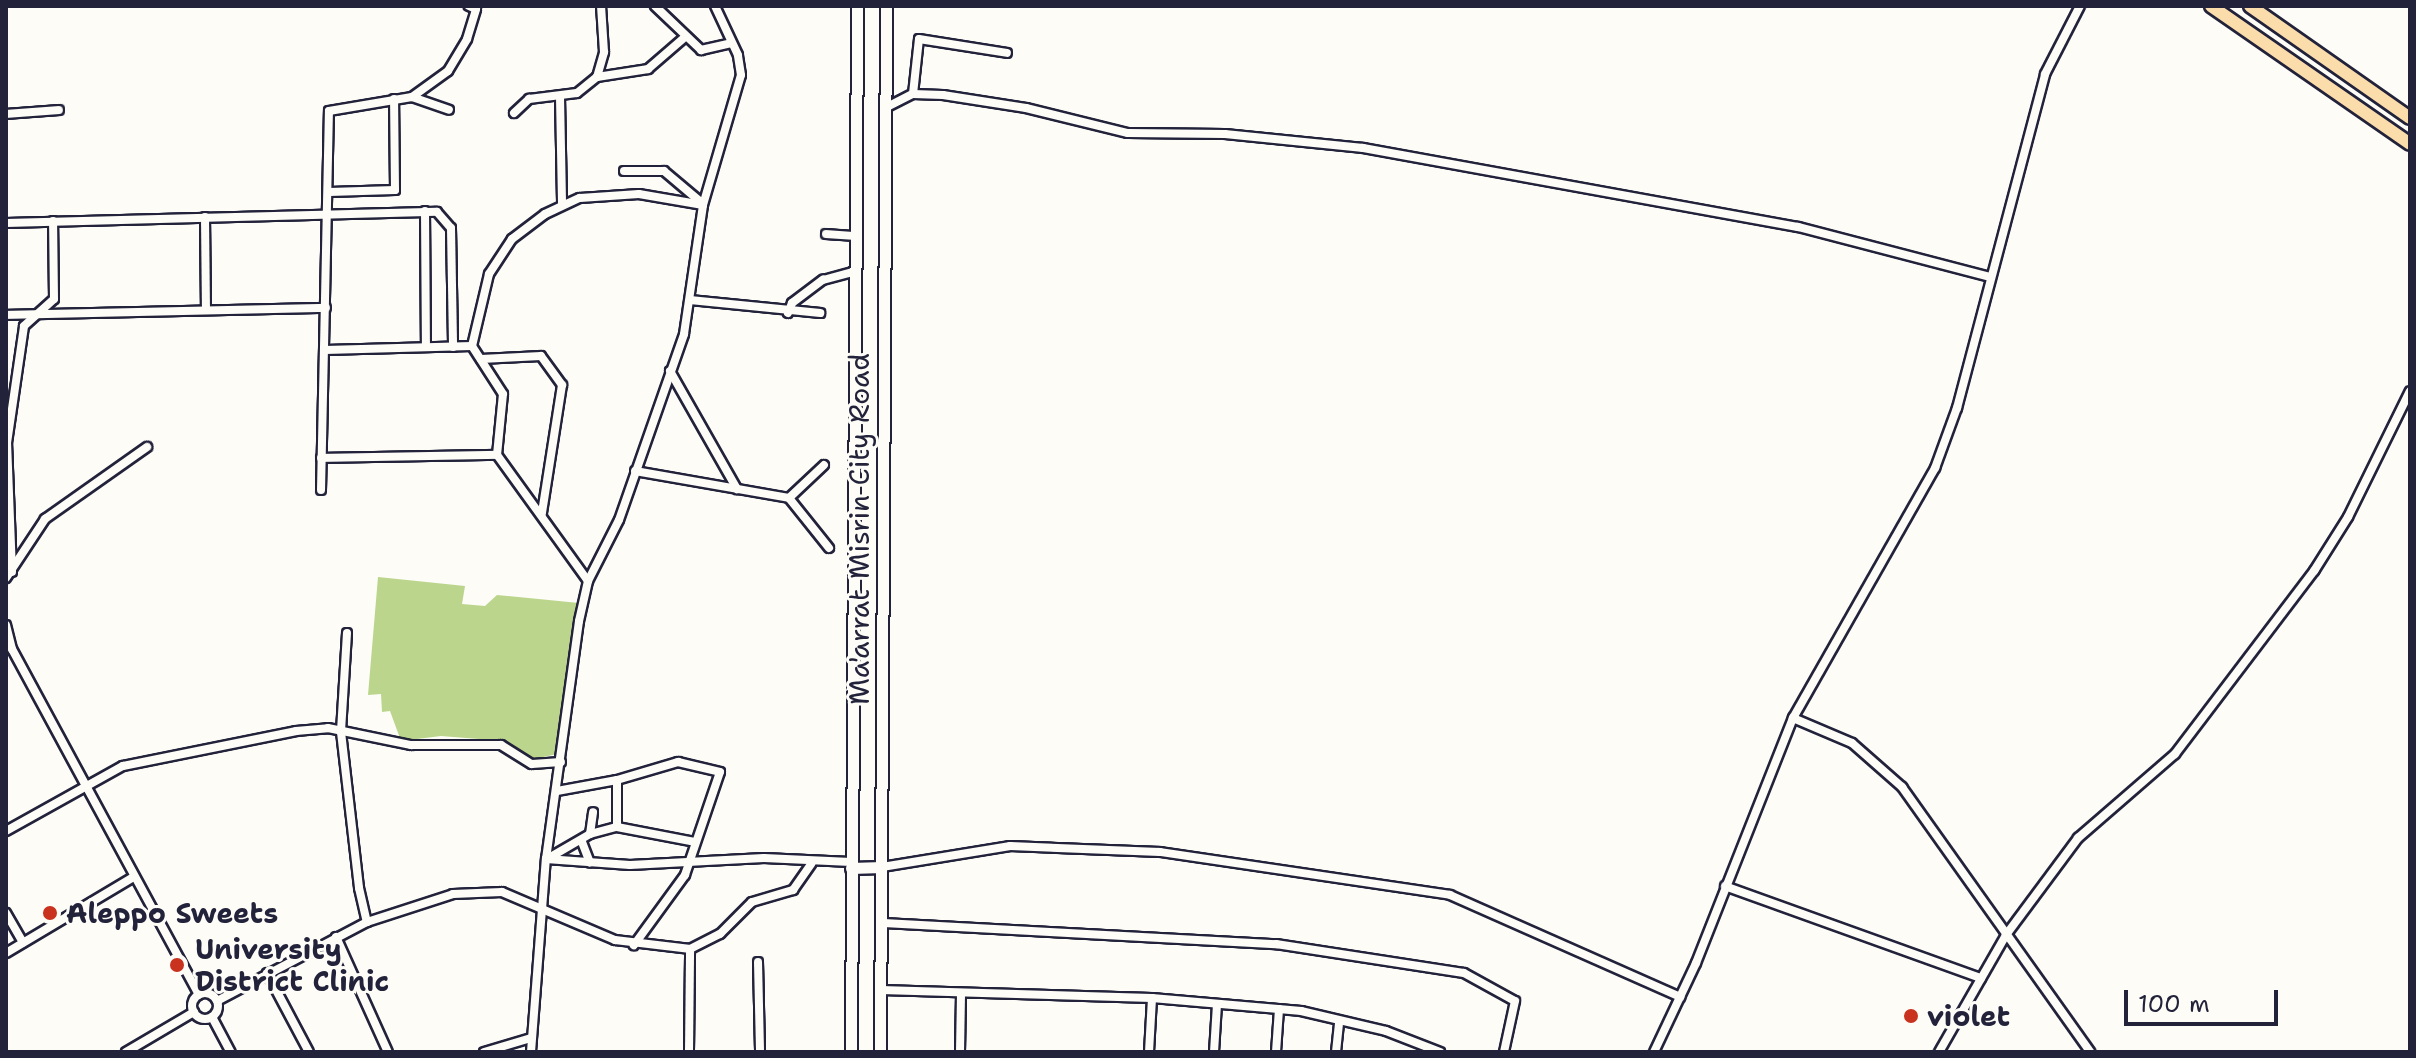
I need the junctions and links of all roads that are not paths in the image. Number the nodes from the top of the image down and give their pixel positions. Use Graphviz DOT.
graph roads {
  1 [pos="601,6"];
  2 [pos="655,6"];
  3 [pos="715,6"];
  4 [pos="857,6"];
  5 [pos="886,6"];
  6 [pos="2080,6"];
  7 [pos="2211,6"];
  8 [pos="2250,6"];
  9 [pos="474,7"];
  10 [pos="685,37"];
  11 [pos="731,43"];
  12 [pos="1007,53"];
  13 [pos="597,77"];
  14 [pos="913,94"];
  15 [pos="412,97"];
  16 [pos="560,97"];
  17 [pos="394,99"];
  18 [pos="885,108"];
  19 [pos="59,110"];
  20 [pos="449,110"];
  21 [pos="514,113"];
  22 [pos="6,114"];
  23 [pos="2410,118"];
  24 [pos="2410,144"];
  25 [pos="624,171"];
  26 [pos="329,192"];
  27 [pos="562,205"];
  28 [pos="703,205"];
  29 [pos="425,211"];
  30 [pos="329,213"];
  31 [pos="205,217"];
  32 [pos="53,221"];
  33 [pos="6,223"];
  34 [pos="826,234"];
  35 [pos="856,236"];
  36 [pos="856,271"];
  37 [pos="1990,277"];
  38 [pos="690,300"];
  39 [pos="326,308"];
  40 [pos="206,310"];
  41 [pos="788,313"];
  42 [pos="820,313"];
  43 [pos="40,314"];
  44 [pos="6,315"];
  45 [pos="472,346"];
  46 [pos="426,347"];
  47 [pos="453,347"];
  48 [pos="325,350"];
  49 [pos="481,359"];
  50 [pos="670,371"];
  51 [pos="2410,391"];
  52 [pos="147,447"];
  53 [pos="497,455"];
  54 [pos="321,458"];
  55 [pos="824,465"];
  56 [pos="635,471"];
  57 [pos="737,489"];
  58 [pos="321,490"];
  59 [pos="789,498"];
  60 [pos="542,513"];
  61 [pos="829,548"];
  62 [pos="9,575"];
  63 [pos="588,581"];
  64 [pos="6,625"];
  65 [pos="347,633"];
  66 [pos="9,649"];
  67 [pos="1793,718"];
  68 [pos="341,732"];
  69 [pos="561,762"];
  70 [pos="617,780"];
  71 [pos="85,787"];
  72 [pos="557,791"];
  73 [pos="593,812"];
  74 [pos="617,827"];
  75 [pos="6,831"];
  76 [pos="590,834"];
  77 [pos="582,842"];
  78 [pos="695,842"];
  79 [pos="546,859"];
  80 [pos="590,863"];
  81 [pos="688,863"];
  82 [pos="811,864"];
  83 [pos="851,865"];
  84 [pos="882,867"];
  85 [pos="132,878"];
  86 [pos="1725,886"];
  87 [pos="541,911"];
  88 [pos="6,913"];
  89 [pos="367,922"];
  90 [pos="883,923"];
  91 [pos="2006,935"];
  92 [pos="336,937"];
  93 [pos="23,943"];
  94 [pos="634,945"];
  95 [pos="690,949"];
  96 [pos="6,953"];
  97 [pos="758,962"];
  98 [pos="267,973"];
  99 [pos="1981,978"];
  100 [pos="881,990"];
  101 [pos="961,993"];
  102 [pos="199,995"];
  103 [pos="1680,997"];
  104 [pos="1152,998"];
  105 [pos="217,1001"];
  106 [pos="1217,1004"];
  107 [pos="1279,1009"];
  108 [pos="194,1012"];
  109 [pos="212,1017"];
  110 [pos="1339,1022"];
  111 [pos="531,1038"];
  112 [pos="126,1052"];
  113 [pos="231,1052"];
  114 [pos="309,1052"];
  115 [pos="388,1052"];
  116 [pos="484,1052"];
  117 [pos="531,1052"];
  118 [pos="689,1052"];
  119 [pos="760,1052"];
  120 [pos="851,1052"];
  121 [pos="880,1052"];
  122 [pos="960,1052"];
  123 [pos="1149,1052"];
  124 [pos="1214,1052"];
  125 [pos="1276,1052"];
  126 [pos="1336,1052"];
  127 [pos="1440,1052"];
  128 [pos="1504,1052"];
  129 [pos="1654,1052"];
  130 [pos="1939,1052"];
  131 [pos="2090,1052"];
  1 -- 13 [label="street"];
  2 -- 10 [label="street"];
  3 -- 11 [label="street"];
  4 -- 35 [label="main road, Ma'arrat Misrin City Road"];
  5 -- 18 [label="main road, Ma'arrat Misrin City Road"];
  6 -- 37 [label="street"];
  7 -- 24 [label="main road"];
  8 -- 23 [label="main road"];
  9 -- 15 [label="street"];
  10 -- 11 [label="street"];
  10 -- 13 [label="street"];
  11 -- 28 [label="street"];
  12 -- 14 [label="street"];
  13 -- 16 [label="street"];
  14 -- 18 [label="street"];
  14 -- 37 [label="street"];
  15 -- 17 [label="street"];
  15 -- 20 [label="street"];
  16 -- 21 [label="street"];
  16 -- 27 [label="street"];
  17 -- 26 [label="street"];
  17 -- 26 [label="street"];
  18 -- 84 [label="main road, Ma'arrat Misrin City Road"];
  19 -- 22 [label="street"];
  25 -- 28 [label="street"];
  26 -- 30 [label="street"];
  27 -- 28 [label="street"];
  27 -- 45 [label="street"];
  28 -- 38 [label="street"];
  29 -- 30 [label="street"];
  29 -- 46 [label="street"];
  29 -- 47 [label="street"];
  30 -- 31 [label="street"];
  30 -- 39 [label="street"];
  31 -- 32 [label="street"];
  31 -- 40 [label="street"];
  32 -- 33 [label="street"];
  32 -- 43 [label="street"];
  34 -- 35 [label="street"];
  35 -- 36 [label="main road, Ma'arrat Misrin City Road"];
  36 -- 41 [label="street"];
  36 -- 83 [label="main road, Ma'arrat Misrin City Road"];
  37 -- 67 [label="street"];
  38 -- 41 [label="street"];
  38 -- 50 [label="street"];
  39 -- 40 [label="street"];
  39 -- 48 [label="street"];
  40 -- 43 [label="street"];
  41 -- 42 [label="street"];
  43 -- 44 [label="street"];
  43 -- 62 [label="street"];
  45 -- 47 [label="street"];
  45 -- 49 [label="street"];
  46 -- 47 [label="street"];
  46 -- 48 [label="street"];
  48 -- 54 [label="street"];
  49 -- 53 [label="street"];
  49 -- 60 [label="street"];
  50 -- 56 [label="street"];
  50 -- 57 [label="street"];
  51 -- 91 [label="street"];
  52 -- 62 [label="street"];
  53 -- 54 [label="street"];
  53 -- 60 [label="street"];
  54 -- 58 [label="street"];
  55 -- 59 [label="street"];
  56 -- 57 [label="street"];
  56 -- 63 [label="street"];
  57 -- 59 [label="street"];
  59 -- 61 [label="street"];
  60 -- 63 [label="street"];
  63 -- 69 [label="street"];
  64 -- 66 [label="street"];
  65 -- 68 [label="street"];
  66 -- 71 [label="street"];
  67 -- 86 [label="street"];
  67 -- 91 [label="street"];
  68 -- 69 [label="street"];
  68 -- 71 [label="street"];
  68 -- 89 [label="street"];
  69 -- 72 [label="street"];
  70 -- 72 [label="street"];
  70 -- 74 [label="street"];
  70 -- 78 [label="street"];
  71 -- 75 [label="street"];
  71 -- 85 [label="street"];
  72 -- 79 [label="street"];
  73 -- 76 [label="street"];
  74 -- 76 [label="street"];
  74 -- 78 [label="street"];
  76 -- 77 [label="street"];
  77 -- 79 [label="street"];
  77 -- 80 [label="street"];
  78 -- 81 [label="street"];
  79 -- 80 [label="street"];
  79 -- 87 [label="street"];
  80 -- 81 [label="street"];
  81 -- 82 [label="street"];
  81 -- 94 [label="street"];
  82 -- 83 [label="street"];
  82 -- 95 [label="street"];
  83 -- 84 [label="main road"];
  83 -- 120 [label="main road, Ma'arrat Misrin City Road"];
  84 -- 90 [label="main road, Ma'arrat Misrin City Road"];
  84 -- 103 [label="street"];
  85 -- 93 [label="street"];
  85 -- 102 [label="street"];
  86 -- 99 [label="street"];
  86 -- 103 [label="street"];
  87 -- 89 [label="street"];
  87 -- 94 [label="street"];
  87 -- 111 [label="street"];
  88 -- 93 [label="street"];
  89 -- 92 [label="street"];
  90 -- 100 [label="main road, Ma'arrat Misrin City Road"];
  90 -- 128 [label="street"];
  91 -- 99 [label="street"];
  91 -- 131 [label="street"];
  92 -- 98 [label="street"];
  92 -- 115 [label="street"];
  93 -- 96 [label="street"];
  94 -- 95 [label="street"];
  95 -- 118 [label="street"];
  97 -- 119 [label="street"];
  98 -- 105 [label="street"];
  98 -- 114 [label="street"];
  99 -- 130 [label="street"];
  100 -- 101 [label="street"];
  100 -- 121 [label="main road, Ma'arrat Misrin City Road"];
  101 -- 104 [label="street"];
  101 -- 122 [label="street"];
  102 -- 105 [label="street"];
  102 -- 108 [label="street"];
  103 -- 129 [label="street"];
  104 -- 106 [label="street"];
  104 -- 123 [label="street"];
  105 -- 109 [label="street"];
  106 -- 107 [label="street"];
  106 -- 124 [label="street"];
  107 -- 110 [label="street"];
  107 -- 125 [label="street"];
  108 -- 109 [label="street"];
  108 -- 112 [label="street"];
  109 -- 113 [label="street"];
  110 -- 126 [label="street"];
  110 -- 127 [label="street"];
  111 -- 116 [label="street"];
  111 -- 117 [label="street"];
}
